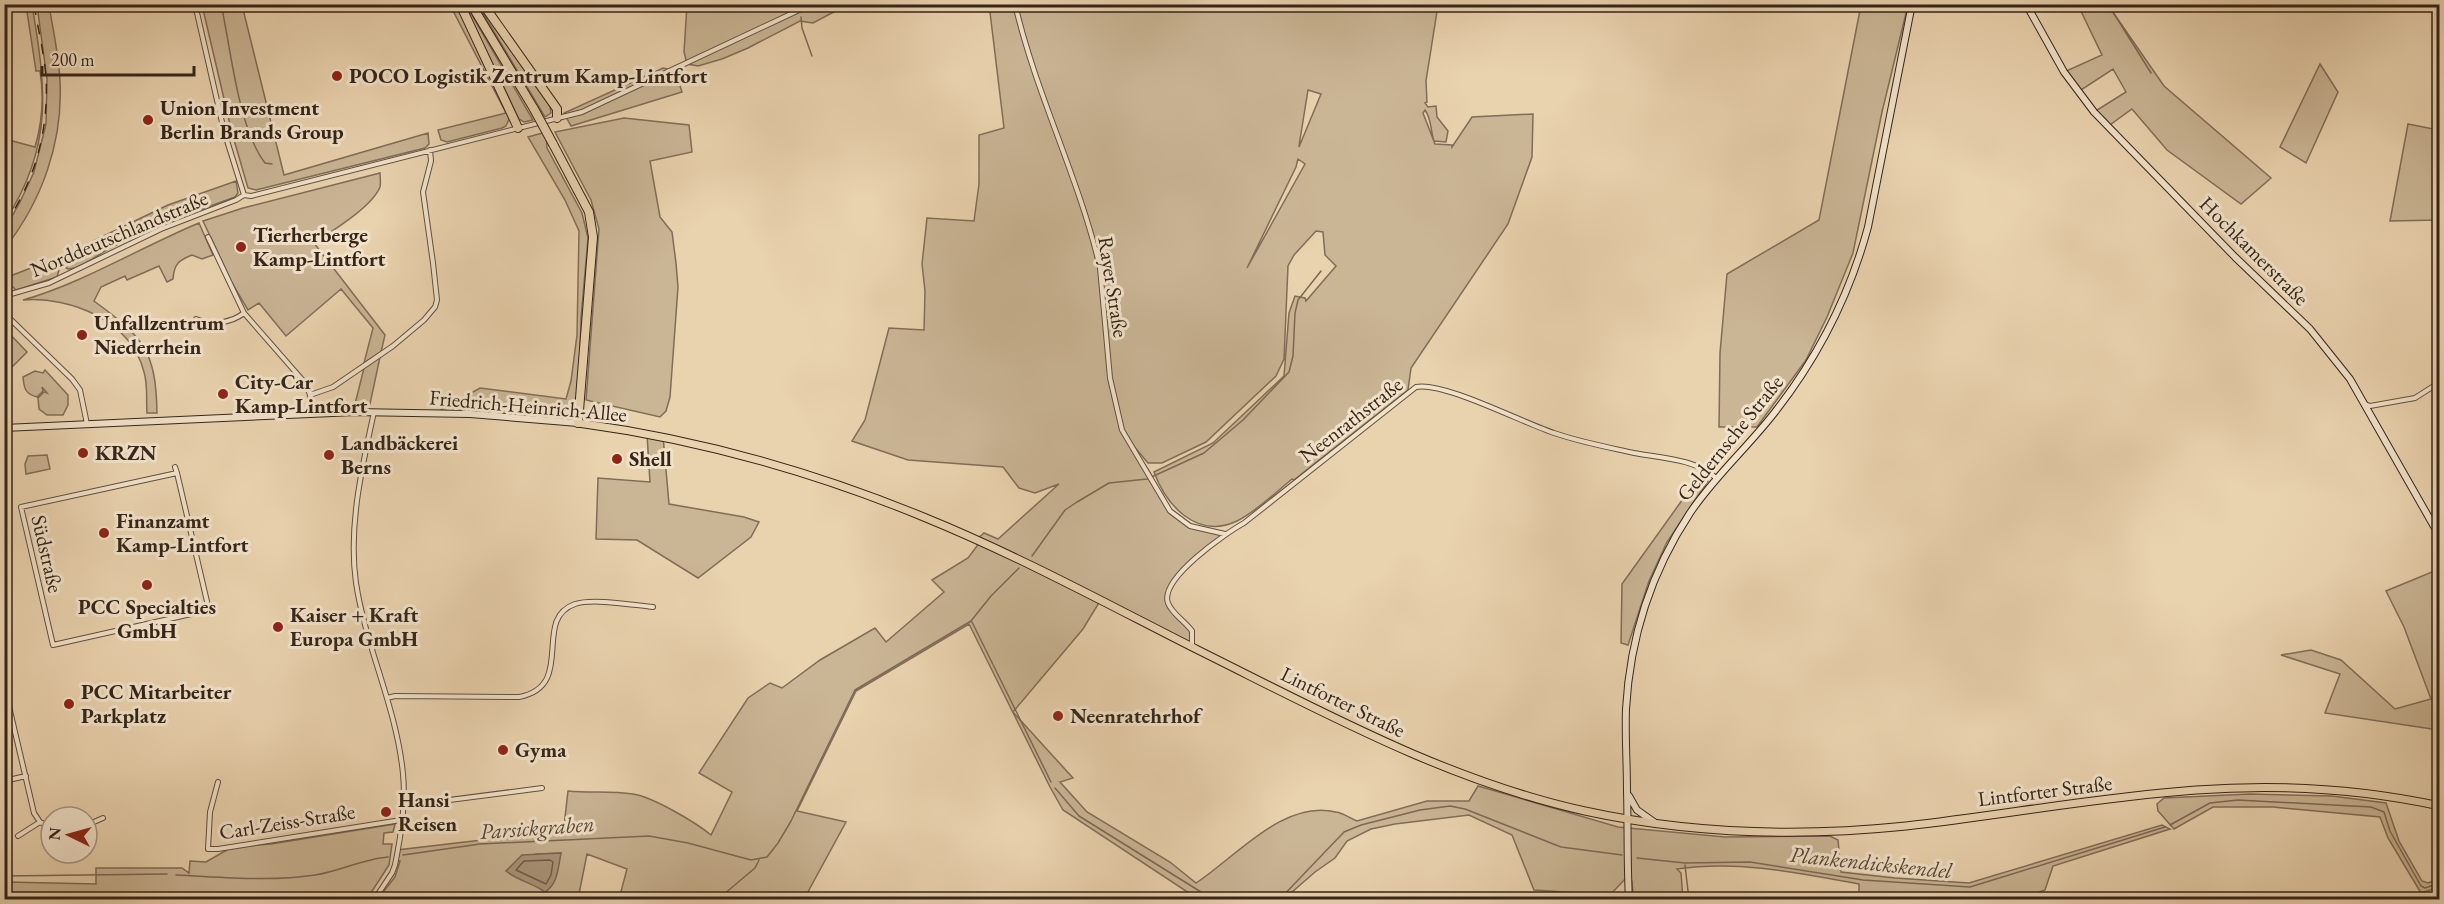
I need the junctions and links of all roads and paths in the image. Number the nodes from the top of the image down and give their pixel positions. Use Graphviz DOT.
graph roads {
  1 [pos="195,4"];
  2 [pos="460,4"];
  3 [pos="471,4"];
  4 [pos="483,4"];
  5 [pos="812,4"];
  6 [pos="1015,4"];
  7 [pos="1912,4"];
  8 [pos="2026,4"];
  9 [pos="557,118"];
  10 [pos="518,128"];
  11 [pos="429,150"];
  12 [pos="244,195"];
  13 [pos="208,237"];
  14 [pos="4,296"];
  15 [pos="4,313"];
  16 [pos="244,313"];
  17 [pos="196,319"];
  18 [pos="2439,382"];
  19 [pos="310,395"];
  20 [pos="2364,404"];
  21 [pos="374,412"];
  22 [pos="311,413"];
  23 [pos="578,423"];
  24 [pos="87,424"];
  25 [pos="4,428"];
  26 [pos="176,467"];
  27 [pos="177,473"];
  28 [pos="1716,478"];
  29 [pos="1224,534"];
  30 [pos="2439,537"];
  31 [pos="1029,566"];
  32 [pos="653,608"];
  33 [pos="1192,646"];
  34 [pos="4,685"];
  35 [pos="387,698"];
  36 [pos="26,776"];
  37 [pos="4,781"];
  38 [pos="218,782"];
  39 [pos="542,788"];
  40 [pos="1628,791"];
  41 [pos="403,806"];
  42 [pos="2439,806"];
  43 [pos="103,818"];
  44 [pos="1627,819"];
  45 [pos="39,820"];
  46 [pos="99,820"];
  47 [pos="401,820"];
  48 [pos="39,823"];
  49 [pos="1655,823"];
  50 [pos="18,836"];
  51 [pos="374,900"];
  52 [pos="1629,900"];
  1 -- 12 [label="street"];
  2 -- 10 [label="highway"];
  3 -- 23 [label="highway, bridge"];
  4 -- 9 [label="highway"];
  5 -- 9 [label="street, Norddeutschlandstraße"];
  6 -- 29 [label="street, Rayer Straße"];
  7 -- 28 [label="main road, Geldernsche Straße"];
  8 -- 20 [label="main road, Hochkamerstraße"];
  9 -- 10 [label="street, Norddeutschlandstraße"];
  10 -- 11 [label="street, Norddeutschlandstraße"];
  11 -- 12 [label="street, Norddeutschlandstraße"];
  11 -- 19 [label="street"];
  12 -- 14 [label="street, Norddeutschlandstraße"];
  13 -- 16 [label="street"];
  15 -- 24 [label="street"];
  16 -- 17 [label="street"];
  16 -- 19 [label="street"];
  18 -- 20 [label="street"];
  19 -- 22 [label="street"];
  20 -- 30 [label="main road, Hochkamerstraße"];
  21 -- 22 [label="main road, Friedrich-Heinrich-Allee"];
  21 -- 23 [label="main road, Friedrich-Heinrich-Allee"];
  21 -- 35 [label="street"];
  22 -- 24 [label="main road, Friedrich-Heinrich-Allee"];
  23 -- 31 [label="main road, Friedrich-Heinrich-Allee"];
  24 -- 25 [label="main road, Friedrich-Heinrich-Allee"];
  26 -- 27 [label="street"];
  27 -- 27 [label="street, Südstraße"];
  28 -- 29 [label="street, Neenrathstraße"];
  28 -- 40 [label="main road, Geldernsche Straße"];
  29 -- 33 [label="street, Neenrathstraße"];
  31 -- 33 [label="main road, Lintforter Straße"];
  32 -- 35 [label="street"];
  33 -- 44 [label="main road, Lintforter Straße"];
  34 -- 36 [label="street"];
  35 -- 41 [label="street"];
  36 -- 37 [label="street"];
  36 -- 45 [label="street"];
  38 -- 47 [label="street, Carl-Zeiss-Straße"];
  39 -- 41 [label="street"];
  40 -- 44 [label="main road, Geldernsche Straße"];
  40 -- 49 [label="main road"];
  41 -- 47 [label="street"];
  42 -- 49 [label="main road, Lintforter Straße"];
  43 -- 46 [label="street"];
  44 -- 49 [label="main road, Lintforter Straße"];
  44 -- 52 [label="main road, Geldernsche Straße"];
  47 -- 51 [label="street"];
  48 -- 50 [label="street"];
}
